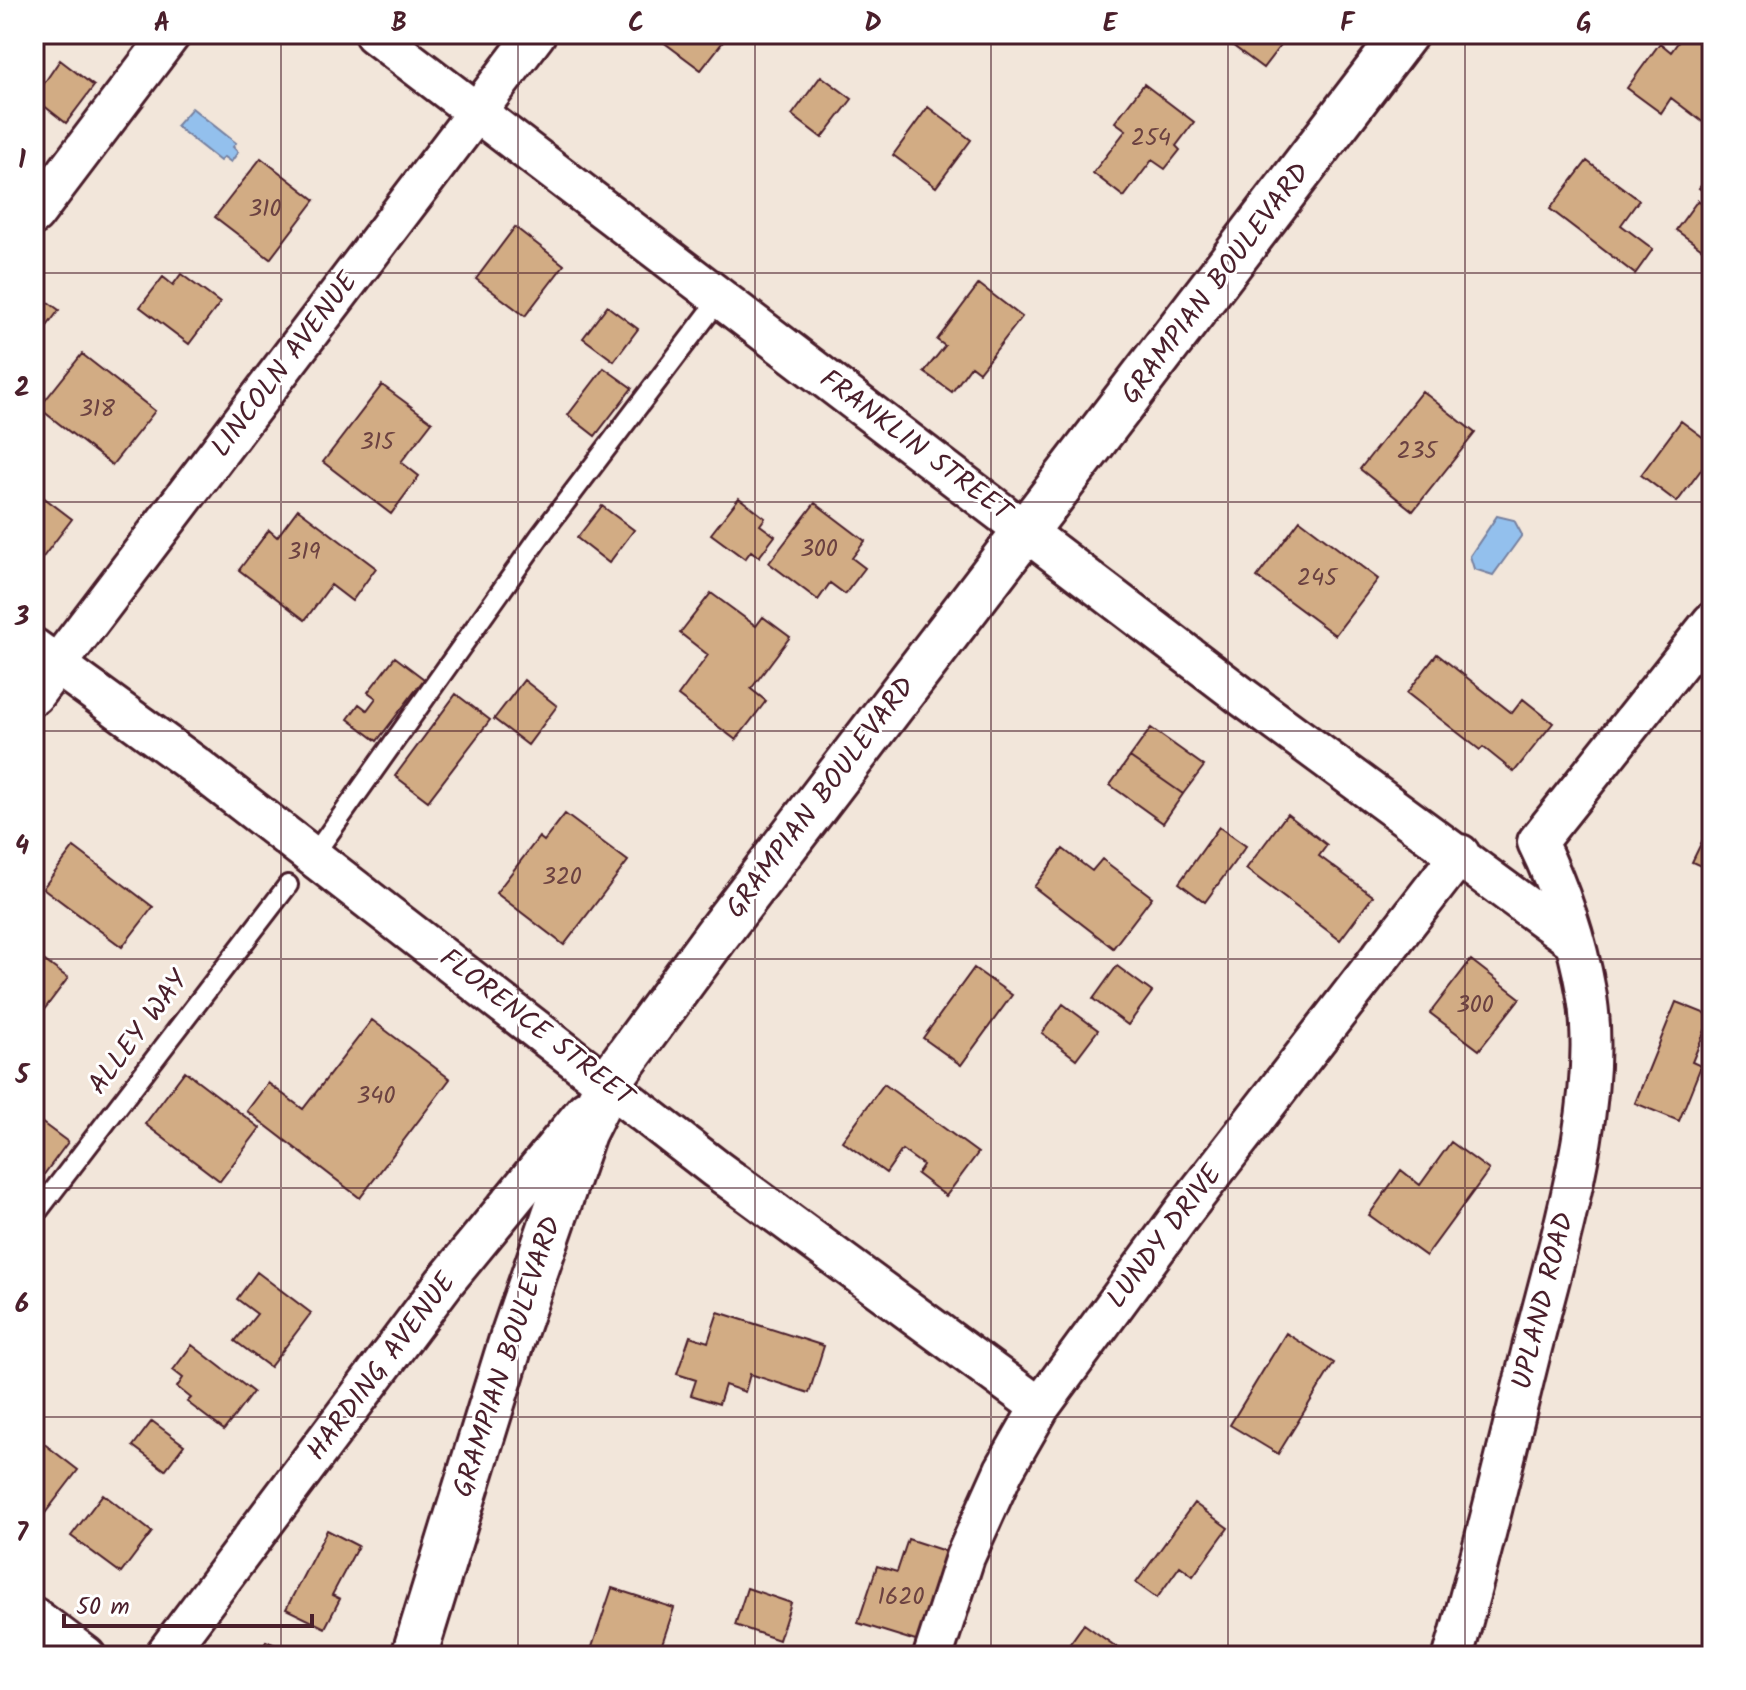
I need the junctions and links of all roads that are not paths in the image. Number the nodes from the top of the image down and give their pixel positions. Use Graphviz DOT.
graph roads {
  1 [pos="171,34"];
  2 [pos="374,34"];
  3 [pos="536,34"];
  4 [pos="1405,34"];
  5 [pos="477,113"];
  6 [pos="34,215"];
  7 [pos="721,297"];
  8 [pos="1027,531"];
  9 [pos="1712,622"];
  10 [pos="46,656"];
  11 [pos="34,695"];
  12 [pos="1460,854"];
  13 [pos="313,856"];
  14 [pos="288,885"];
  15 [pos="1574,941"];
  16 [pos="608,1083"];
  17 [pos="34,1216"];
  18 [pos="1040,1407"];
  19 [pos="34,1617"];
  20 [pos="86,1656"];
  21 [pos="164,1656"];
  22 [pos="414,1656"];
  23 [pos="933,1656"];
  24 [pos="1453,1656"];
  1 -- 6 [label="street"];
  2 -- 5 [label="street, FRANKLIN STREET"];
  3 -- 5 [label="street, LINCOLN AVENUE"];
  4 -- 8 [label="street, GRAMPIAN BOULEVARD"];
  5 -- 7 [label="street, FRANKLIN STREET"];
  5 -- 10 [label="street, LINCOLN AVENUE"];
  7 -- 8 [label="street, FRANKLIN STREET"];
  7 -- 13 [label="lane"];
  8 -- 12 [label="street, FRANKLIN STREET"];
  8 -- 16 [label="street, GRAMPIAN BOULEVARD"];
  9 -- 15 [label="street, UPLAND ROAD"];
  10 -- 11 [label="street, LINCOLN AVENUE"];
  10 -- 13 [label="street, FLORENCE STREET"];
  12 -- 15 [label="street"];
  12 -- 18 [label="street, LUNDY DRIVE"];
  13 -- 16 [label="street, FLORENCE STREET"];
  14 -- 17 [label="lane, ALLEY WAY"];
  15 -- 24 [label="street, UPLAND ROAD"];
  16 -- 18 [label="street, FLORENCE STREET"];
  16 -- 21 [label="street, HARDING AVENUE"];
  16 -- 22 [label="street, GRAMPIAN BOULEVARD"];
  18 -- 23 [label="street, LUNDY DRIVE"];
  19 -- 20 [label="street"];
}
